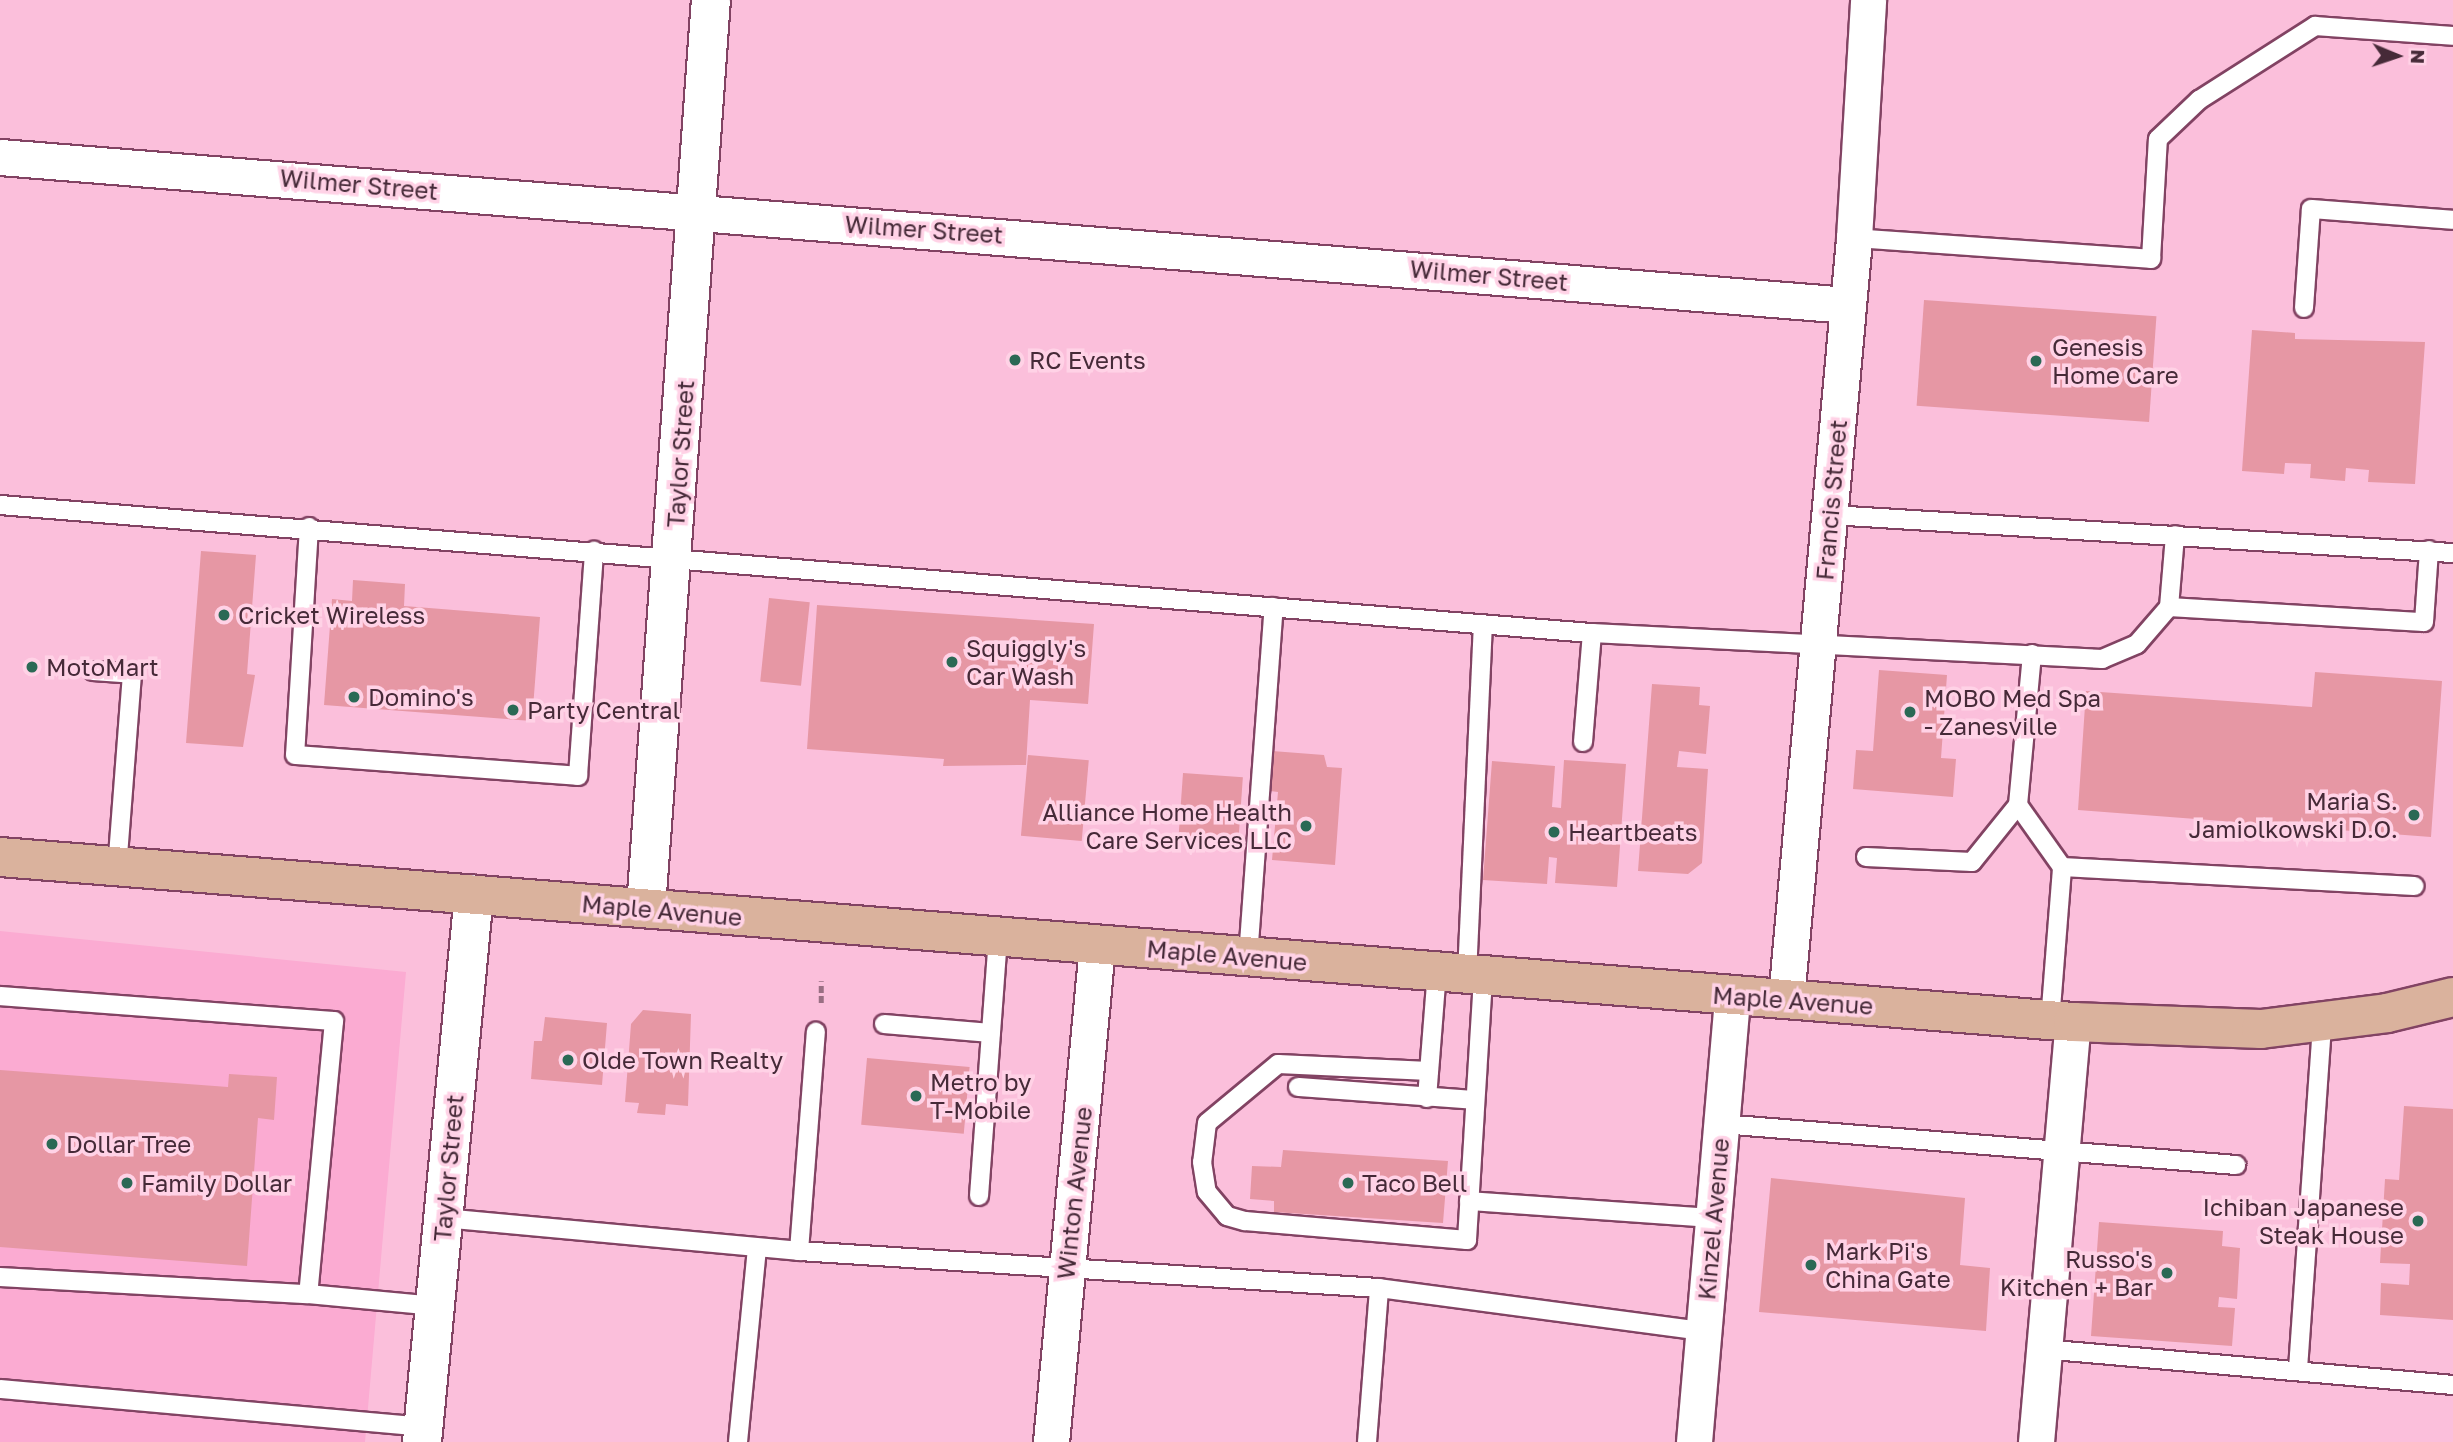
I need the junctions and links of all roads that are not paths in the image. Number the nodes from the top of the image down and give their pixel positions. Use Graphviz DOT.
graph roads {
  1 [pos="711,0"];
  2 [pos="1868,0"];
  3 [pos="2453,36"];
  4 [pos="0,157"];
  5 [pos="695,211"];
  6 [pos="2453,220"];
  7 [pos="1854,237"];
  8 [pos="1848,305"];
  9 [pos="2304,307"];
  10 [pos="0,505"];
  11 [pos="1831,515"];
  12 [pos="309,527"];
  13 [pos="2175,535"];
  14 [pos="2429,550"];
  15 [pos="594,551"];
  16 [pos="2453,552"];
  17 [pos="673,557"];
  18 [pos="1275,607"];
  19 [pos="2169,607"];
  20 [pos="1483,624"];
  21 [pos="1592,633"];
  22 [pos="1817,647"];
  23 [pos="2032,654"];
  24 [pos="93,671"];
  25 [pos="1583,743"];
  26 [pos="2018,805"];
  27 [pos="0,857"];
  28 [pos="1866,857"];
  29 [pos="117,866"];
  30 [pos="2062,867"];
  31 [pos="2414,886"];
  32 [pos="474,894"];
  33 [pos="646,908"];
  34 [pos="998,937"];
  35 [pos="1097,945"];
  36 [pos="1248,957"];
  37 [pos="1462,974"];
  38 [pos="0,996"];
  39 [pos="1732,996"];
  40 [pos="2453,997"];
  41 [pos="1786,999"];
  42 [pos="2062,1022"];
  43 [pos="2322,1023"];
  44 [pos="884,1024"];
  45 [pos="816,1032"];
  46 [pos="991,1033"];
  47 [pos="1429,1071"];
  48 [pos="1298,1087"];
  49 [pos="1427,1098"];
  50 [pos="1475,1100"];
  51 [pos="1721,1124"];
  52 [pos="2061,1153"];
  53 [pos="2236,1165"];
  54 [pos="979,1196"];
  55 [pos="1469,1201"];
  56 [pos="443,1218"];
  57 [pos="1713,1219"];
  58 [pos="757,1248"];
  59 [pos="799,1251"];
  60 [pos="1066,1270"];
  61 [pos="0,1277"];
  62 [pos="1379,1288"];
  63 [pos="308,1294"];
  64 [pos="435,1306"];
  65 [pos="1703,1331"];
  66 [pos="2042,1349"];
  67 [pos="2298,1369"];
  68 [pos="2453,1385"];
  69 [pos="0,1389"];
  70 [pos="423,1434"];
  71 [pos="738,1442"];
  72 [pos="1051,1442"];
  73 [pos="1367,1442"];
  74 [pos="1694,1442"];
  75 [pos="2036,1442"];
  1 -- 5 [label="street, Taylor Street"];
  2 -- 7 [label="street, Francis Street"];
  3 -- 7 [label="lane"];
  4 -- 5 [label="street, Wilmer Street"];
  5 -- 8 [label="street, Wilmer Street"];
  5 -- 17 [label="street, Taylor Street"];
  6 -- 9 [label="lane"];
  7 -- 8 [label="street, Francis Street"];
  8 -- 11 [label="street, Francis Street"];
  10 -- 12 [label="lane"];
  11 -- 13 [label="lane"];
  11 -- 22 [label="street, Francis Street"];
  12 -- 15 [label="lane"];
  12 -- 15 [label="lane"];
  13 -- 14 [label="lane"];
  13 -- 19 [label="lane"];
  14 -- 16 [label="lane"];
  14 -- 19 [label="lane"];
  15 -- 17 [label="lane"];
  17 -- 18 [label="lane"];
  17 -- 33 [label="street, Taylor Street"];
  18 -- 20 [label="lane"];
  18 -- 36 [label="lane"];
  19 -- 23 [label="lane"];
  20 -- 21 [label="lane"];
  20 -- 37 [label="lane"];
  21 -- 22 [label="lane"];
  21 -- 25 [label="lane"];
  22 -- 23 [label="lane"];
  22 -- 41 [label="street, Francis Street"];
  23 -- 26 [label="lane"];
  24 -- 29 [label="lane"];
  26 -- 28 [label="lane"];
  26 -- 30 [label="lane"];
  27 -- 29 [label="main road, Maple Avenue"];
  29 -- 32 [label="main road, Maple Avenue"];
  30 -- 31 [label="lane"];
  30 -- 42 [label="lane"];
  32 -- 33 [label="main road, Maple Avenue"];
  32 -- 56 [label="street, Taylor Street"];
  33 -- 34 [label="main road, Maple Avenue"];
  34 -- 35 [label="main road, Maple Avenue"];
  34 -- 46 [label="lane"];
  35 -- 36 [label="main road, Maple Avenue"];
  35 -- 60 [label="street, Winton Avenue"];
  36 -- 37 [label="main road, Maple Avenue"];
  37 -- 39 [label="main road, Maple Avenue"];
  37 -- 47 [label="lane"];
  37 -- 50 [label="lane"];
  38 -- 63 [label="lane"];
  39 -- 41 [label="main road, Maple Avenue"];
  39 -- 51 [label="street, Kinzel Avenue"];
  40 -- 43 [label="main road, Maple Avenue"];
  41 -- 42 [label="main road, Maple Avenue"];
  42 -- 43 [label="main road, Maple Avenue"];
  42 -- 52 [label="street"];
  43 -- 67 [label="lane"];
  44 -- 46 [label="lane"];
  45 -- 59 [label="lane"];
  46 -- 54 [label="lane"];
  47 -- 49 [label="lane"];
  47 -- 55 [label="lane"];
  48 -- 49 [label="lane"];
  49 -- 50 [label="lane"];
  50 -- 55 [label="lane"];
  51 -- 52 [label="lane"];
  51 -- 57 [label="street, Kinzel Avenue"];
  52 -- 53 [label="lane"];
  52 -- 66 [label="street"];
  55 -- 57 [label="lane"];
  56 -- 58 [label="lane"];
  56 -- 64 [label="street, Taylor Street"];
  57 -- 65 [label="street, Kinzel Avenue"];
  58 -- 59 [label="lane"];
  58 -- 71 [label="lane"];
  59 -- 60 [label="lane"];
  60 -- 62 [label="lane"];
  60 -- 72 [label="street, Winton Avenue"];
  61 -- 63 [label="lane"];
  62 -- 65 [label="lane"];
  62 -- 73 [label="lane"];
  63 -- 64 [label="lane"];
  64 -- 70 [label="street, Taylor Street"];
  65 -- 74 [label="street, Kinzel Avenue"];
  66 -- 67 [label="lane"];
  66 -- 75 [label="street"];
  67 -- 68 [label="lane"];
  69 -- 70 [label="lane"];
}
